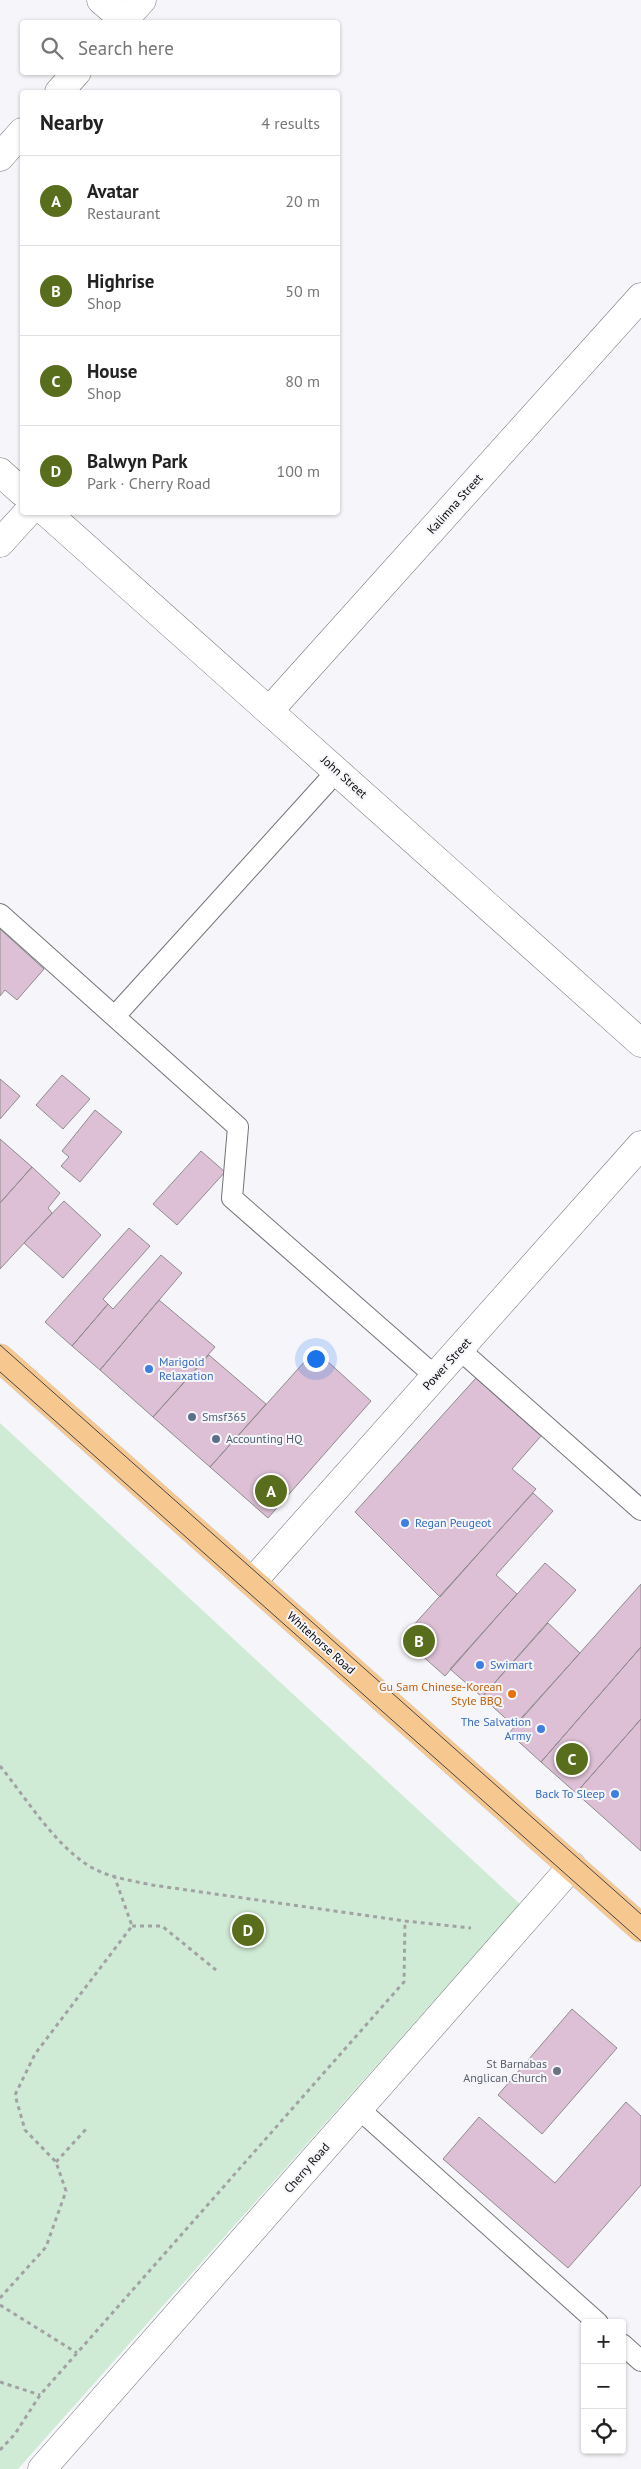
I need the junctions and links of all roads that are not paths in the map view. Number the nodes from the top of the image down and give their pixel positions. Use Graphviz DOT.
graph roads {
  1 [pos="101,0"];
  2 [pos="142,0"];
  3 [pos="122,20"];
  4 [pos="124,20"];
  5 [pos="74,75"];
  6 [pos="61,90"];
  7 [pos="20,134"];
  8 [pos="0,157"];
  9 [pos="641,297"];
  10 [pos="0,472"];
  11 [pos="20,490"];
  12 [pos="25,515"];
  13 [pos="49,515"];
  14 [pos="0,543"];
  15 [pos="270,711"];
  16 [pos="337,771"];
  17 [pos="0,914"];
  18 [pos="115,1016"];
  19 [pos="641,1043"];
  20 [pos="641,1145"];
  21 [pos="460,1350"];
  22 [pos="0,1358"];
  23 [pos="436,1377"];
  24 [pos="641,1510"];
  25 [pos="252,1582"];
  26 [pos="572,1866"];
  27 [pos="641,1928"];
  28 [pos="359,2109"];
  29 [pos="594,2319"];
  30 [pos="626,2348"];
  31 [pos="641,2361"];
  32 [pos="42,2469"];
  1 -- 3 [label="street"];
  2 -- 4 [label="street"];
  5 -- 6 [label="street"];
  7 -- 8 [label="street"];
  9 -- 15 [label="street, Kalimna Street"];
  10 -- 11 [label="street"];
  12 -- 14 [label="street"];
  13 -- 15 [label="street, John Street"];
  15 -- 16 [label="street, John Street"];
  16 -- 18 [label="lane"];
  16 -- 19 [label="street, John Street"];
  17 -- 18 [label="lane"];
  18 -- 23 [label="lane"];
  20 -- 21 [label="street, Power Street"];
  21 -- 23 [label="street, Power Street"];
  21 -- 24 [label="lane"];
  22 -- 25 [label="main road, Whitehorse Road"];
  23 -- 25 [label="street, Power Street"];
  25 -- 26 [label="main road, Whitehorse Road"];
  26 -- 27 [label="main road, Whitehorse Road"];
  26 -- 28 [label="street, Cherry Road"];
  28 -- 29 [label="lane"];
  28 -- 32 [label="street, Cherry Road"];
  30 -- 31 [label="lane"];
}
